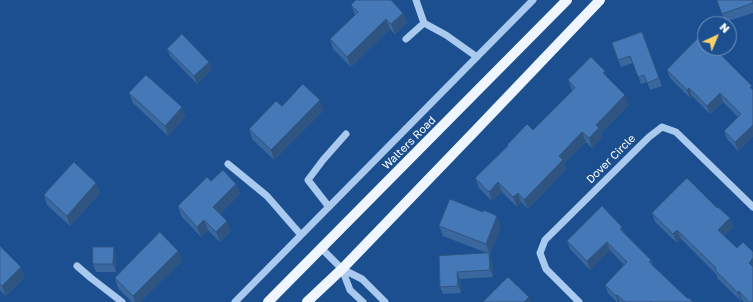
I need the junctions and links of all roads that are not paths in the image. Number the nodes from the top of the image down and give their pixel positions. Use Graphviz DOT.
graph roads {
  1 [pos="416,0"];
  2 [pos="533,0"];
  3 [pos="567,0"];
  4 [pos="600,0"];
  5 [pos="424,22"];
  6 [pos="406,39"];
  7 [pos="477,57"];
  8 [pos="346,134"];
  9 [pos="228,164"];
  10 [pos="329,207"];
  11 [pos="753,207"];
  12 [pos="301,235"];
  13 [pos="321,248"];
  14 [pos="77,266"];
  15 [pos="342,269"];
  16 [pos="122,302"];
  17 [pos="235,302"];
  18 [pos="268,302"];
  19 [pos="308,302"];
  20 [pos="362,302"];
  21 [pos="385,302"];
  22 [pos="580,302"];
  1 -- 5 [label="street"];
  2 -- 7 [label="street, Walters Road"];
  3 -- 13 [label="main road, Walters Road"];
  4 -- 15 [label="main road"];
  5 -- 6 [label="street"];
  5 -- 7 [label="street"];
  7 -- 10 [label="street, Walters Road"];
  8 -- 10 [label="street"];
  9 -- 12 [label="street"];
  10 -- 12 [label="street, Walters Road"];
  11 -- 22 [label="street, Dover Circle"];
  12 -- 17 [label="street, Walters Road"];
  13 -- 15 [label="street"];
  13 -- 18 [label="main road, Walters Road"];
  14 -- 16 [label="street"];
  15 -- 19 [label="main road"];
  15 -- 20 [label="street"];
  15 -- 21 [label="street"];
}
